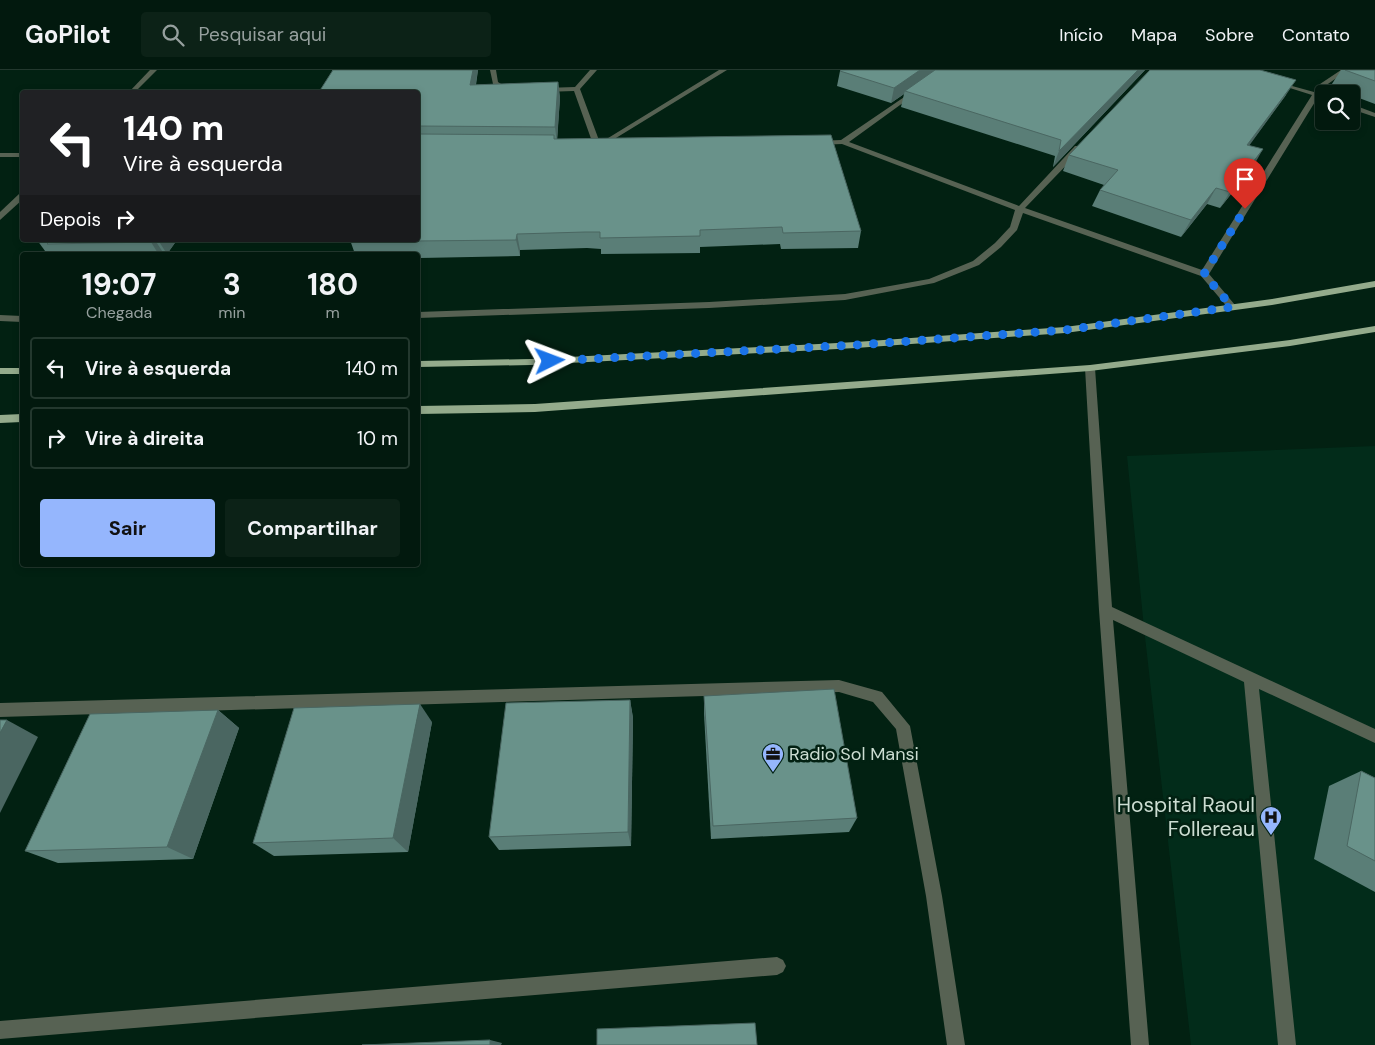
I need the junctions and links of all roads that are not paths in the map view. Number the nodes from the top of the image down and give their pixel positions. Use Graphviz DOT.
graph roads {
  1 [pos="154,70"];
  2 [pos="493,70"];
  3 [pos="594,70"];
  4 [pos="724,70"];
  5 [pos="1345,70"];
  6 [pos="1269,80"];
  7 [pos="1322,85"];
  8 [pos="922,87"];
  9 [pos="577,89"];
  10 [pos="134,90"];
  11 [pos="537,90"];
  12 [pos="517,91"];
  13 [pos="1315,94"];
  14 [pos="1315,104"];
  15 [pos="1360,109"];
  16 [pos="1375,115"];
  17 [pos="1086,139"];
  18 [pos="842,142"];
  19 [pos="804,143"];
  20 [pos="618,146"];
  21 [pos="589,147"];
  22 [pos="598,147"];
  23 [pos="0,155"];
  24 [pos="20,155"];
  25 [pos="20,198"];
  26 [pos="1020,209"];
  27 [pos="0,217"];
  28 [pos="1204,274"];
  29 [pos="1375,284"];
  30 [pos="1232,307"];
  31 [pos="420,315"];
  32 [pos="0,318"];
  33 [pos="20,319"];
  34 [pos="1375,329"];
  35 [pos="420,364"];
  36 [pos="1090,368"];
  37 [pos="20,370"];
  38 [pos="0,371"];
  39 [pos="420,410"];
  40 [pos="20,418"];
  41 [pos="0,419"];
  42 [pos="1106,610"];
  43 [pos="1251,678"];
  44 [pos="0,710"];
  45 [pos="1375,736"];
  46 [pos="777,966"];
  47 [pos="0,1030"];
  48 [pos="956,1045"];
  49 [pos="1140,1045"];
  50 [pos="1287,1045"];
  1 -- 10 [label="street"];
  2 -- 12 [label="street"];
  3 -- 9 [label="street"];
  4 -- 22 [label="street"];
  5 -- 7 [label="street"];
  6 -- 13 [label="street"];
  8 -- 18 [label="street"];
  9 -- 11 [label="street"];
  9 -- 22 [label="street"];
  14 -- 28 [label="street"];
  15 -- 16 [label="street"];
  17 -- 26 [label="street"];
  18 -- 19 [label="street"];
  18 -- 26 [label="street"];
  20 -- 22 [label="street"];
  21 -- 22 [label="street"];
  23 -- 24 [label="street"];
  25 -- 27 [label="street"];
  26 -- 28 [label="street"];
  26 -- 31 [label="street"];
  28 -- 30 [label="street"];
  29 -- 30 [label="main road"];
  30 -- 35 [label="main road"];
  32 -- 33 [label="street"];
  34 -- 36 [label="main road"];
  36 -- 39 [label="main road"];
  36 -- 42 [label="street"];
  37 -- 38 [label="main road"];
  40 -- 41 [label="main road"];
  42 -- 43 [label="street"];
  42 -- 49 [label="street"];
  43 -- 45 [label="street"];
  43 -- 50 [label="street"];
  44 -- 48 [label="street"];
  46 -- 47 [label="street"];
}
